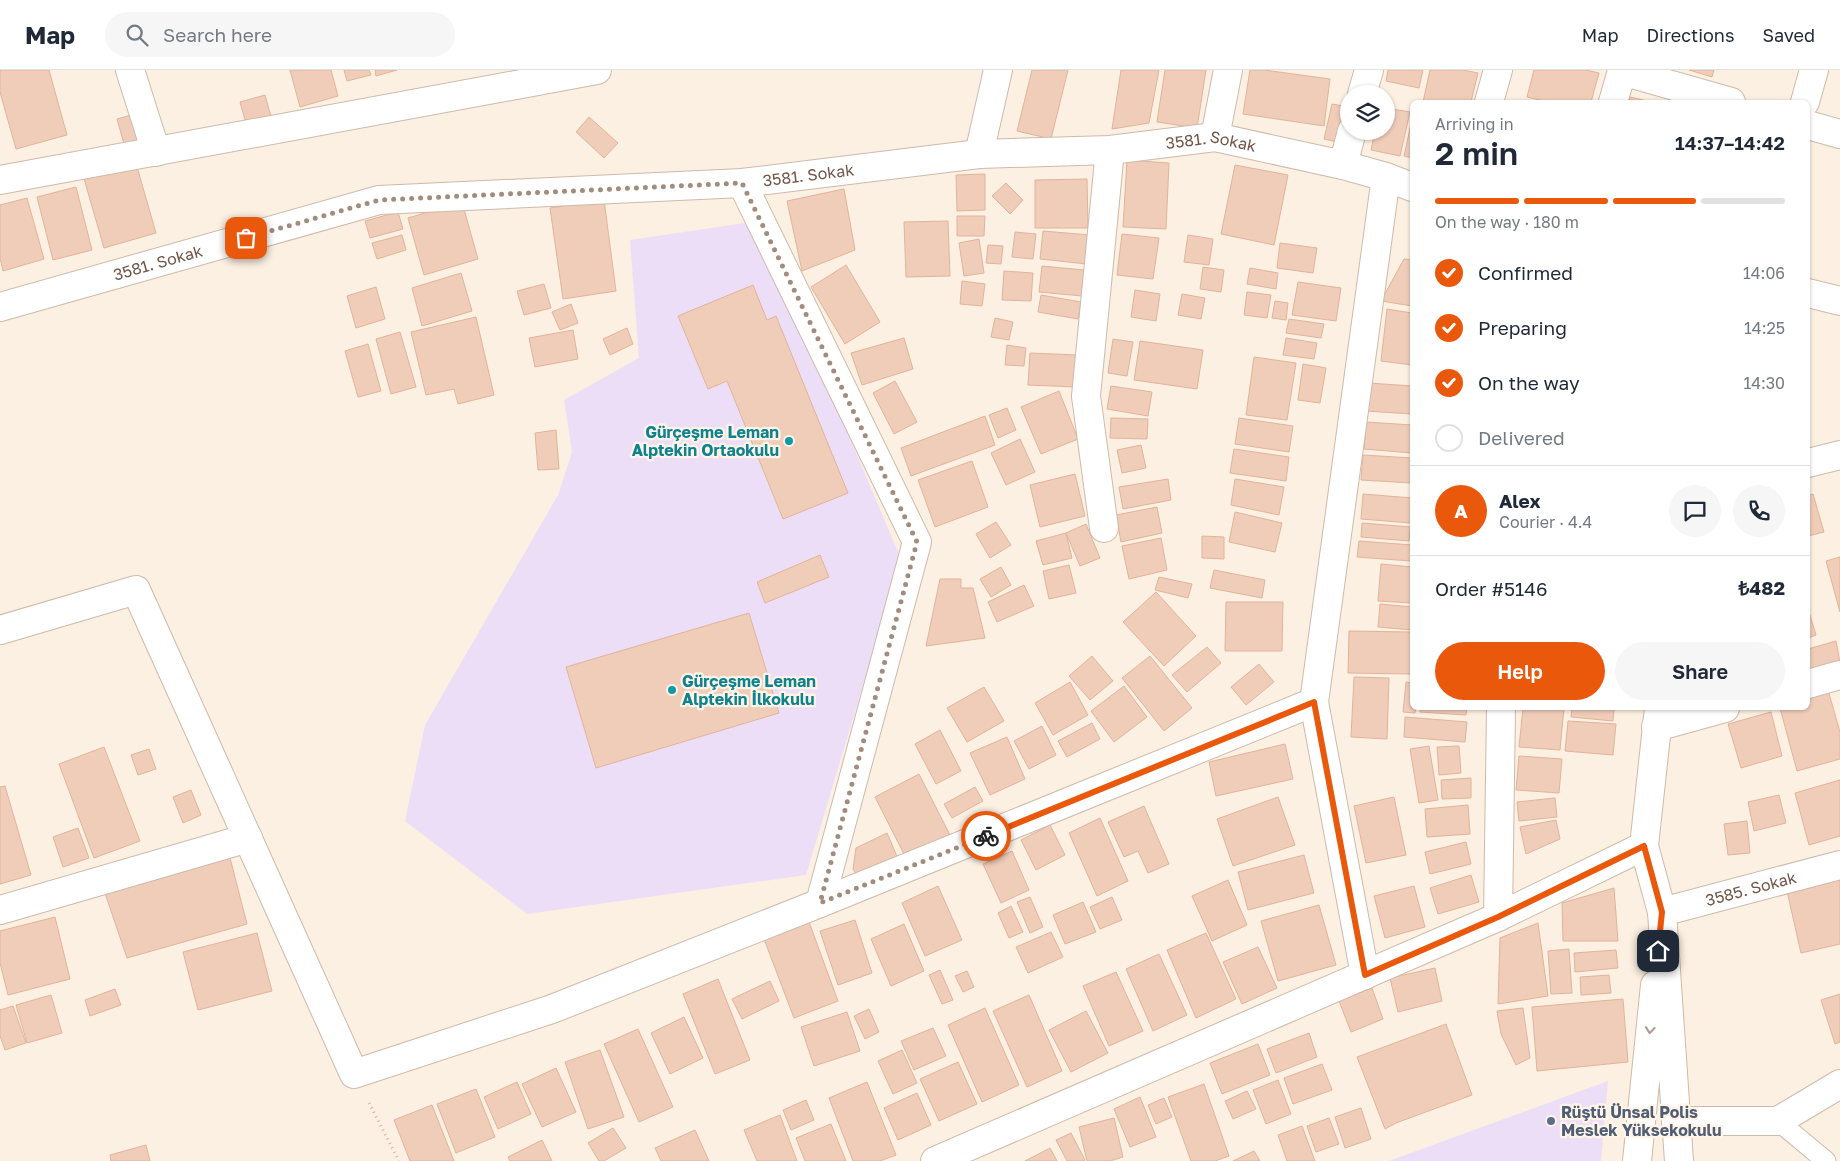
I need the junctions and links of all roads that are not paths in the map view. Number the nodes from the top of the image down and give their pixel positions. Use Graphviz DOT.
graph roads {
  1 [pos="130,70"];
  2 [pos="597,70"];
  3 [pos="998,70"];
  4 [pos="1228,70"];
  5 [pos="1369,70"];
  6 [pos="1498,70"];
  7 [pos="1621,70"];
  8 [pos="1814,70"];
  9 [pos="1365,85"];
  10 [pos="1490,100"];
  11 [pos="1614,100"];
  12 [pos="1723,100"];
  13 [pos="1806,100"];
  14 [pos="1810,126"];
  15 [pos="1840,134"];
  16 [pos="1215,137"];
  17 [pos="1350,140"];
  18 [pos="1110,150"];
  19 [pos="156,152"];
  20 [pos="979,154"];
  21 [pos="1343,165"];
  22 [pos="1386,177"];
  23 [pos="0,180"];
  24 [pos="742,183"];
  25 [pos="1410,186"];
  26 [pos="1810,293"];
  27 [pos="1840,300"];
  28 [pos="0,307"];
  29 [pos="1840,454"];
  30 [pos="1810,462"];
  31 [pos="1104,528"];
  32 [pos="0,630"];
  33 [pos="1840,675"];
  34 [pos="1810,683"];
  35 [pos="1314,702"];
  36 [pos="1501,710"];
  37 [pos="1710,710"];
  38 [pos="1657,717"];
  39 [pos="248,838"];
  40 [pos="1644,846"];
  41 [pos="1840,864"];
  42 [pos="820,903"];
  43 [pos="0,910"];
  44 [pos="1662,912"];
  45 [pos="1498,917"];
  46 [pos="1365,975"];
  47 [pos="1840,1084"];
  48 [pos="1676,1121"];
  49 [pos="1778,1122"];
  50 [pos="935,1161"];
  51 [pos="1637,1161"];
  52 [pos="1679,1161"];
  53 [pos="1826,1161"];
  1 -- 19 [label="street"];
  2 -- 19 [label="street"];
  3 -- 20 [label="street"];
  4 -- 16 [label="street"];
  5 -- 9 [label="street"];
  6 -- 10 [label="street"];
  7 -- 11 [label="street"];
  7 -- 12 [label="street"];
  8 -- 13 [label="street"];
  14 -- 15 [label="street"];
  16 -- 18 [label="street, 3581. Sokak"];
  16 -- 21 [label="street, 3581. Sokak"];
  17 -- 21 [label="street"];
  18 -- 20 [label="street, 3581. Sokak"];
  18 -- 31 [label="street"];
  19 -- 23 [label="street"];
  20 -- 24 [label="street, 3581. Sokak"];
  21 -- 22 [label="street, 3581. Sokak"];
  22 -- 25 [label="street, 3581. Sokak"];
  22 -- 35 [label="street"];
  24 -- 28 [label="street, 3581. Sokak"];
  24 -- 42 [label="street"];
  26 -- 27 [label="street"];
  29 -- 30 [label="street"];
  32 -- 39 [label="street"];
  33 -- 34 [label="street"];
  35 -- 42 [label="street"];
  35 -- 46 [label="street"];
  36 -- 45 [label="street"];
  37 -- 38 [label="street"];
  38 -- 40 [label="street"];
  39 -- 42 [label="street"];
  39 -- 43 [label="street"];
  40 -- 44 [label="street"];
  40 -- 45 [label="street"];
  41 -- 44 [label="street, 3585. Sokak"];
  44 -- 48 [label="street"];
  44 -- 51 [label="street, one-way"];
  45 -- 46 [label="street"];
  46 -- 50 [label="street"];
  47 -- 49 [label="street"];
  48 -- 49 [label="street"];
  48 -- 52 [label="street"];
  49 -- 53 [label="lane"];
}
